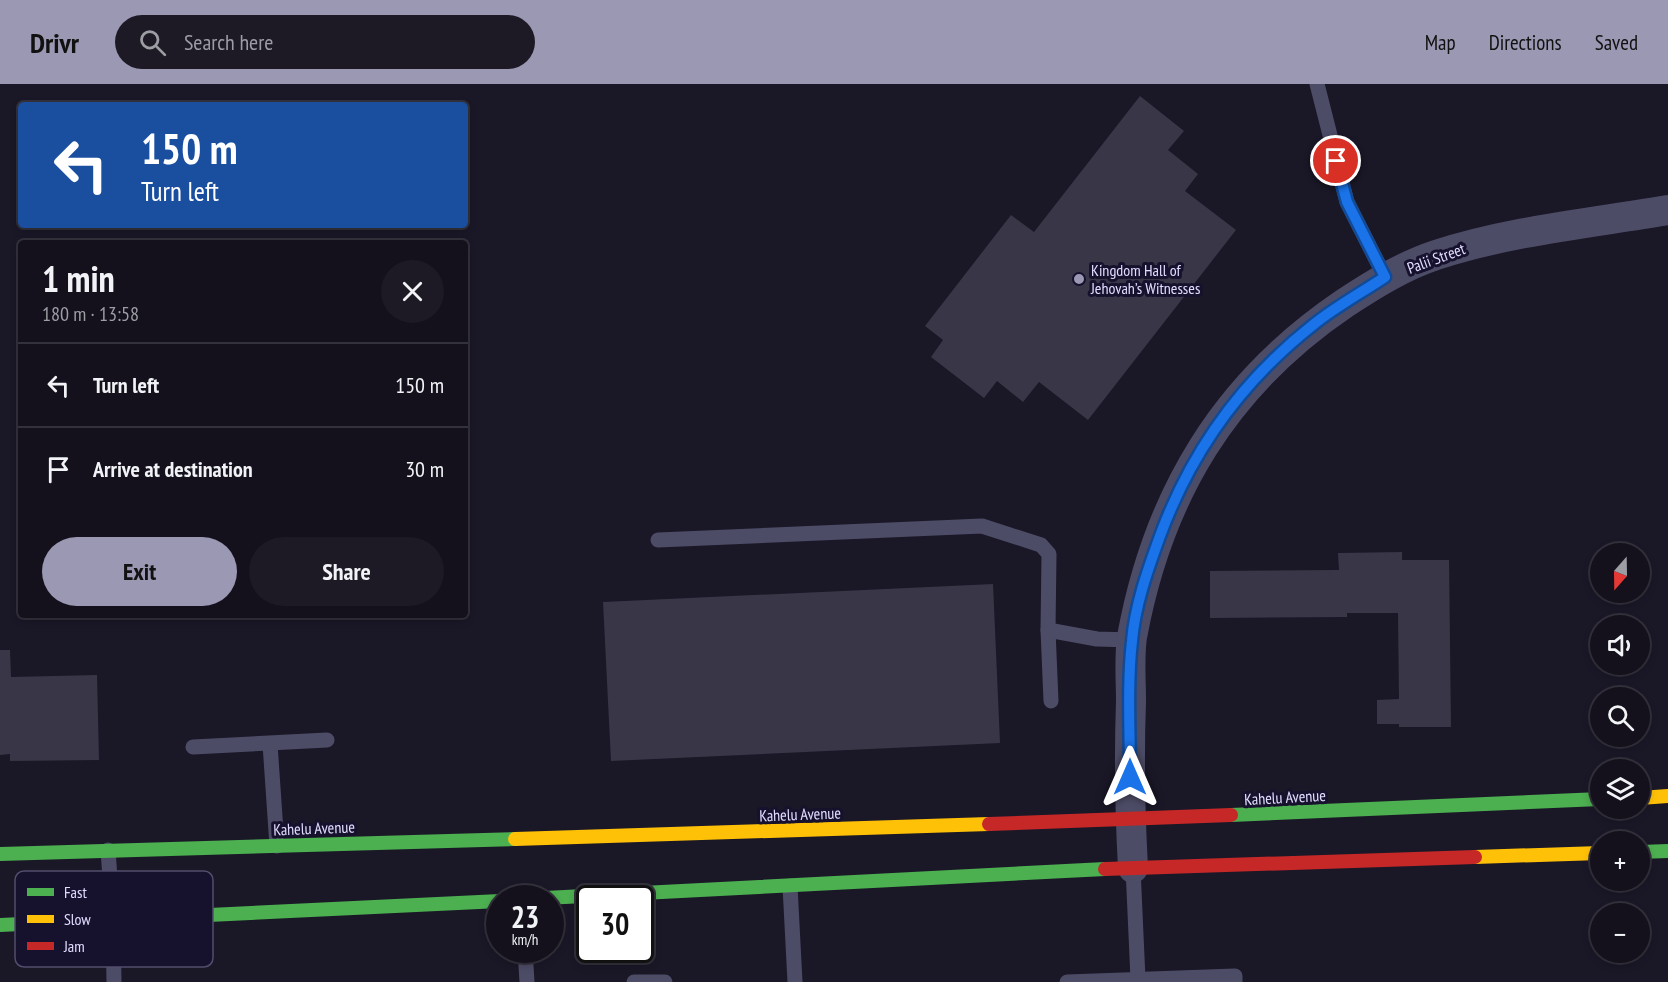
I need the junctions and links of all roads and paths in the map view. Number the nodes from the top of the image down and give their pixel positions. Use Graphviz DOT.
graph roads {
  1 [pos="1317,84"];
  2 [pos="1668,210"];
  3 [pos="1385,277"];
  4 [pos="658,540"];
  5 [pos="1048,630"];
  6 [pos="1132,640"];
  7 [pos="1052,701"];
  8 [pos="327,740"];
  9 [pos="270,744"];
  10 [pos="193,747"];
  11 [pos="1668,796"];
  12 [pos="1650,797"];
  13 [pos="1590,799"];
  14 [pos="1130,820"];
  15 [pos="277,846"];
  16 [pos="108,850"];
  17 [pos="1668,851"];
  18 [pos="1650,852"];
  19 [pos="1590,853"];
  20 [pos="0,854"];
  21 [pos="1133,868"];
  22 [pos="110,871"];
  23 [pos="790,886"];
  24 [pos="564,897"];
  25 [pos="486,902"];
  26 [pos="213,915"];
  27 [pos="15,924"];
  28 [pos="0,925"];
  29 [pos="526,963"];
  30 [pos="114,967"];
  31 [pos="1138,979"];
  32 [pos="114,982"];
  33 [pos="527,982"];
  34 [pos="634,982"];
  35 [pos="664,982"];
  36 [pos="795,982"];
  37 [pos="1067,982"];
  38 [pos="1235,982"];
  1 -- 3 [label="lane"];
  2 -- 3 [label="street, Palii Street"];
  3 -- 6 [label="street, Palii Street"];
  4 -- 5 [label="lane"];
  5 -- 6 [label="lane"];
  5 -- 7 [label="lane"];
  6 -- 14 [label="street, Palii Street"];
  8 -- 9 [label="lane"];
  9 -- 10 [label="lane"];
  9 -- 15 [label="lane"];
  11 -- 12 [label="street"];
  13 -- 14 [label="street, Kahelu Avenue"];
  14 -- 15 [label="street, Kahelu Avenue"];
  14 -- 21 [label="street, Palii Street"];
  15 -- 16 [label="street, Kahelu Avenue"];
  16 -- 20 [label="street, Kahelu Avenue"];
  16 -- 22 [label="lane"];
  17 -- 18 [label="street"];
  19 -- 21 [label="street"];
  21 -- 23 [label="street"];
  21 -- 31 [label="lane"];
  23 -- 24 [label="street"];
  23 -- 36 [label="lane"];
  25 -- 26 [label="street"];
  27 -- 28 [label="street"];
  29 -- 33 [label="lane"];
  30 -- 32 [label="lane"];
  31 -- 37 [label="lane"];
  31 -- 38 [label="lane"];
  34 -- 35 [label="lane"];
}
